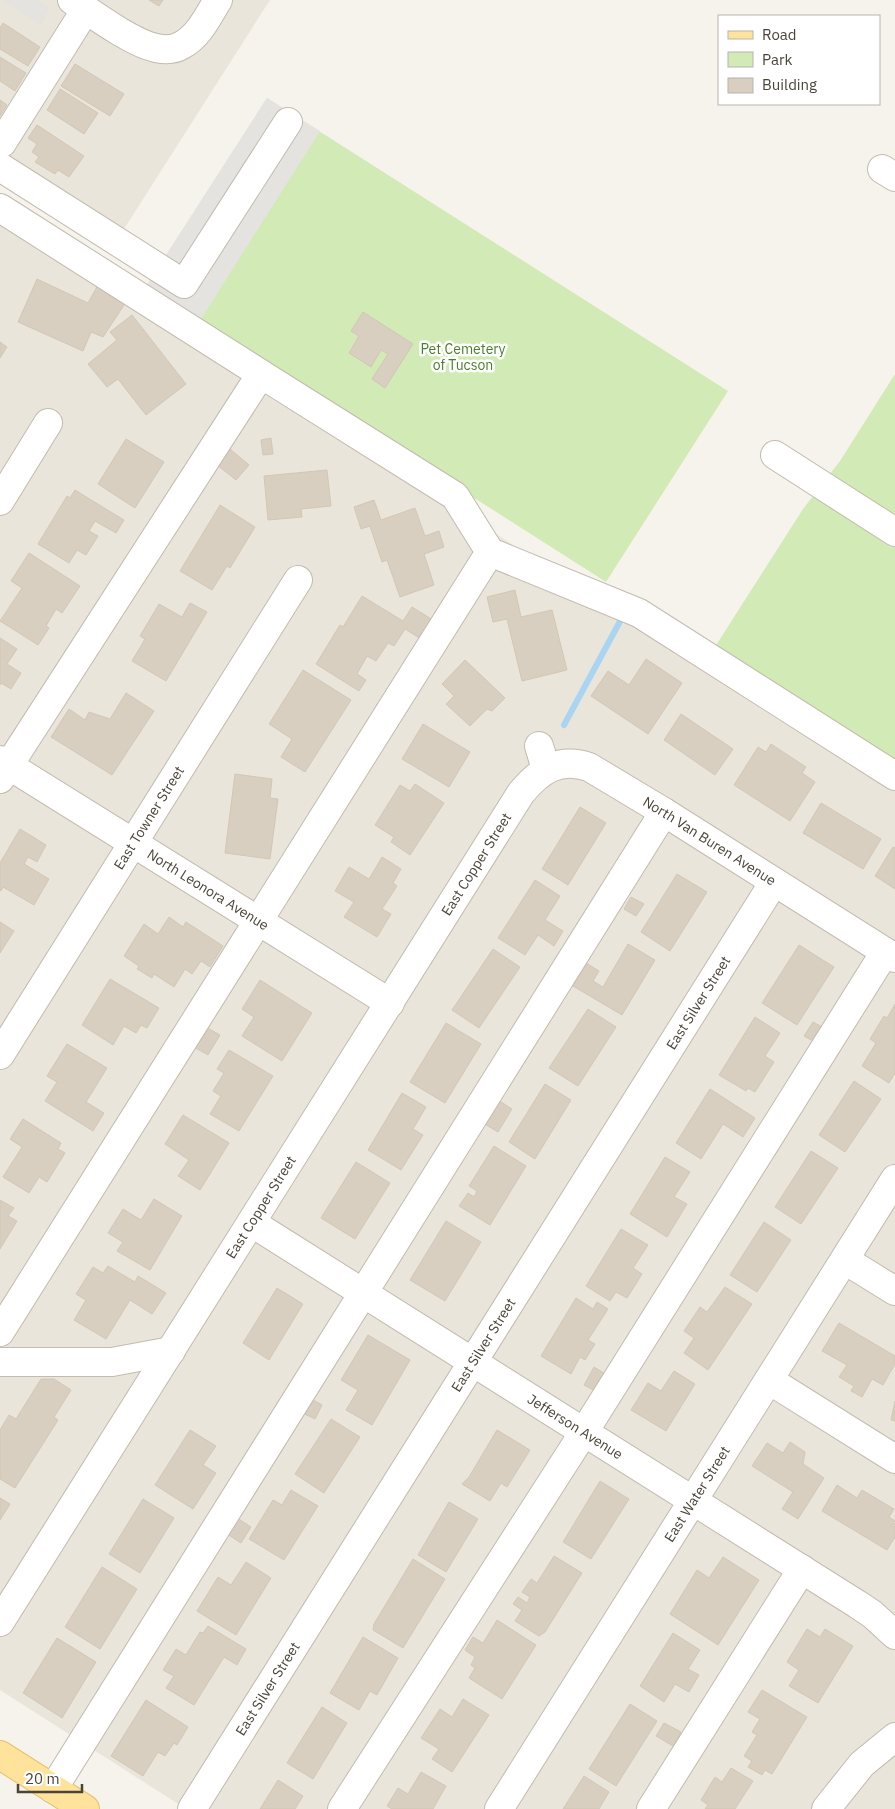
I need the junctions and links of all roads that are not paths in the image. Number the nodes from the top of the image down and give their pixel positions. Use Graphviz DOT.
graph roads {
  1 [pos="218,0"];
  2 [pos="78,3"];
  3 [pos="288,122"];
  4 [pos="1,155"];
  5 [pos="3,216"];
  6 [pos="261,374"];
  7 [pos="48,423"];
  8 [pos="775,456"];
  9 [pos="0,501"];
  10 [pos="895,532"];
  11 [pos="490,552"];
  12 [pos="298,580"];
  13 [pos="3,769"];
  14 [pos="895,776"];
  15 [pos="521,793"];
  16 [pos="664,812"];
  17 [pos="133,843"];
  18 [pos="774,882"];
  19 [pos="257,921"];
  20 [pos="890,955"];
  21 [pos="390,1003"];
  22 [pos="0,1055"];
  23 [pos="895,1179"];
  24 [pos="252,1223"];
  25 [pos="845,1260"];
  26 [pos="895,1291"];
  27 [pos="362,1293"];
  28 [pos="0,1332"];
  29 [pos="171,1350"];
  30 [pos="0,1362"];
  31 [pos="473,1363"];
  32 [pos="769,1380"];
  33 [pos="584,1432"];
  34 [pos="895,1460"];
  35 [pos="693,1500"];
  36 [pos="802,1569"];
  37 [pos="0,1622"];
  38 [pos="895,1635"];
  39 [pos="895,1737"];
  40 [pos="0,1754"];
  41 [pos="54,1789"];
  42 [pos="85,1809"];
  43 [pos="192,1809"];
  44 [pos="342,1809"];
  45 [pos="499,1809"];
  46 [pos="651,1809"];
  47 [pos="826,1809"];
  1 -- 2 [label="street"];
  2 -- 4 [label="street"];
  3 -- 4 [label="street"];
  5 -- 6 [label="street"];
  6 -- 11 [label="street"];
  6 -- 13 [label="street"];
  7 -- 9 [label="street"];
  8 -- 10 [label="street"];
  11 -- 14 [label="street"];
  11 -- 19 [label="street"];
  12 -- 17 [label="street, East Towner Street"];
  13 -- 17 [label="street, North Leonora Avenue"];
  15 -- 16 [label="street, North Van Buren Avenue"];
  15 -- 21 [label="street, East Copper Street"];
  16 -- 18 [label="street, North Van Buren Avenue"];
  16 -- 27 [label="street"];
  17 -- 19 [label="street, North Leonora Avenue"];
  17 -- 22 [label="street, East Towner Street"];
  18 -- 20 [label="street, North Van Buren Avenue"];
  18 -- 31 [label="street, East Silver Street"];
  19 -- 21 [label="street, North Leonora Avenue"];
  19 -- 28 [label="street"];
  20 -- 33 [label="street"];
  21 -- 24 [label="street, East Copper Street"];
  23 -- 25 [label="street, East Water Street"];
  24 -- 27 [label="street, Jefferson Avenue"];
  24 -- 29 [label="street, East Copper Street"];
  25 -- 26 [label="street"];
  25 -- 32 [label="street, East Water Street"];
  27 -- 31 [label="street, Jefferson Avenue"];
  27 -- 41 [label="street"];
  29 -- 30 [label="street"];
  29 -- 37 [label="street, East Copper Street"];
  31 -- 33 [label="street, Jefferson Avenue"];
  31 -- 43 [label="street, East Silver Street"];
  32 -- 34 [label="street"];
  32 -- 35 [label="street, East Water Street"];
  33 -- 35 [label="street, Jefferson Avenue"];
  33 -- 44 [label="street"];
  35 -- 36 [label="street, Jefferson Avenue"];
  35 -- 45 [label="street, East Water Street"];
  36 -- 38 [label="street, Jefferson Avenue"];
  36 -- 46 [label="street"];
  39 -- 47 [label="street"];
  40 -- 41 [label="main road"];
  41 -- 42 [label="main road"];
}
